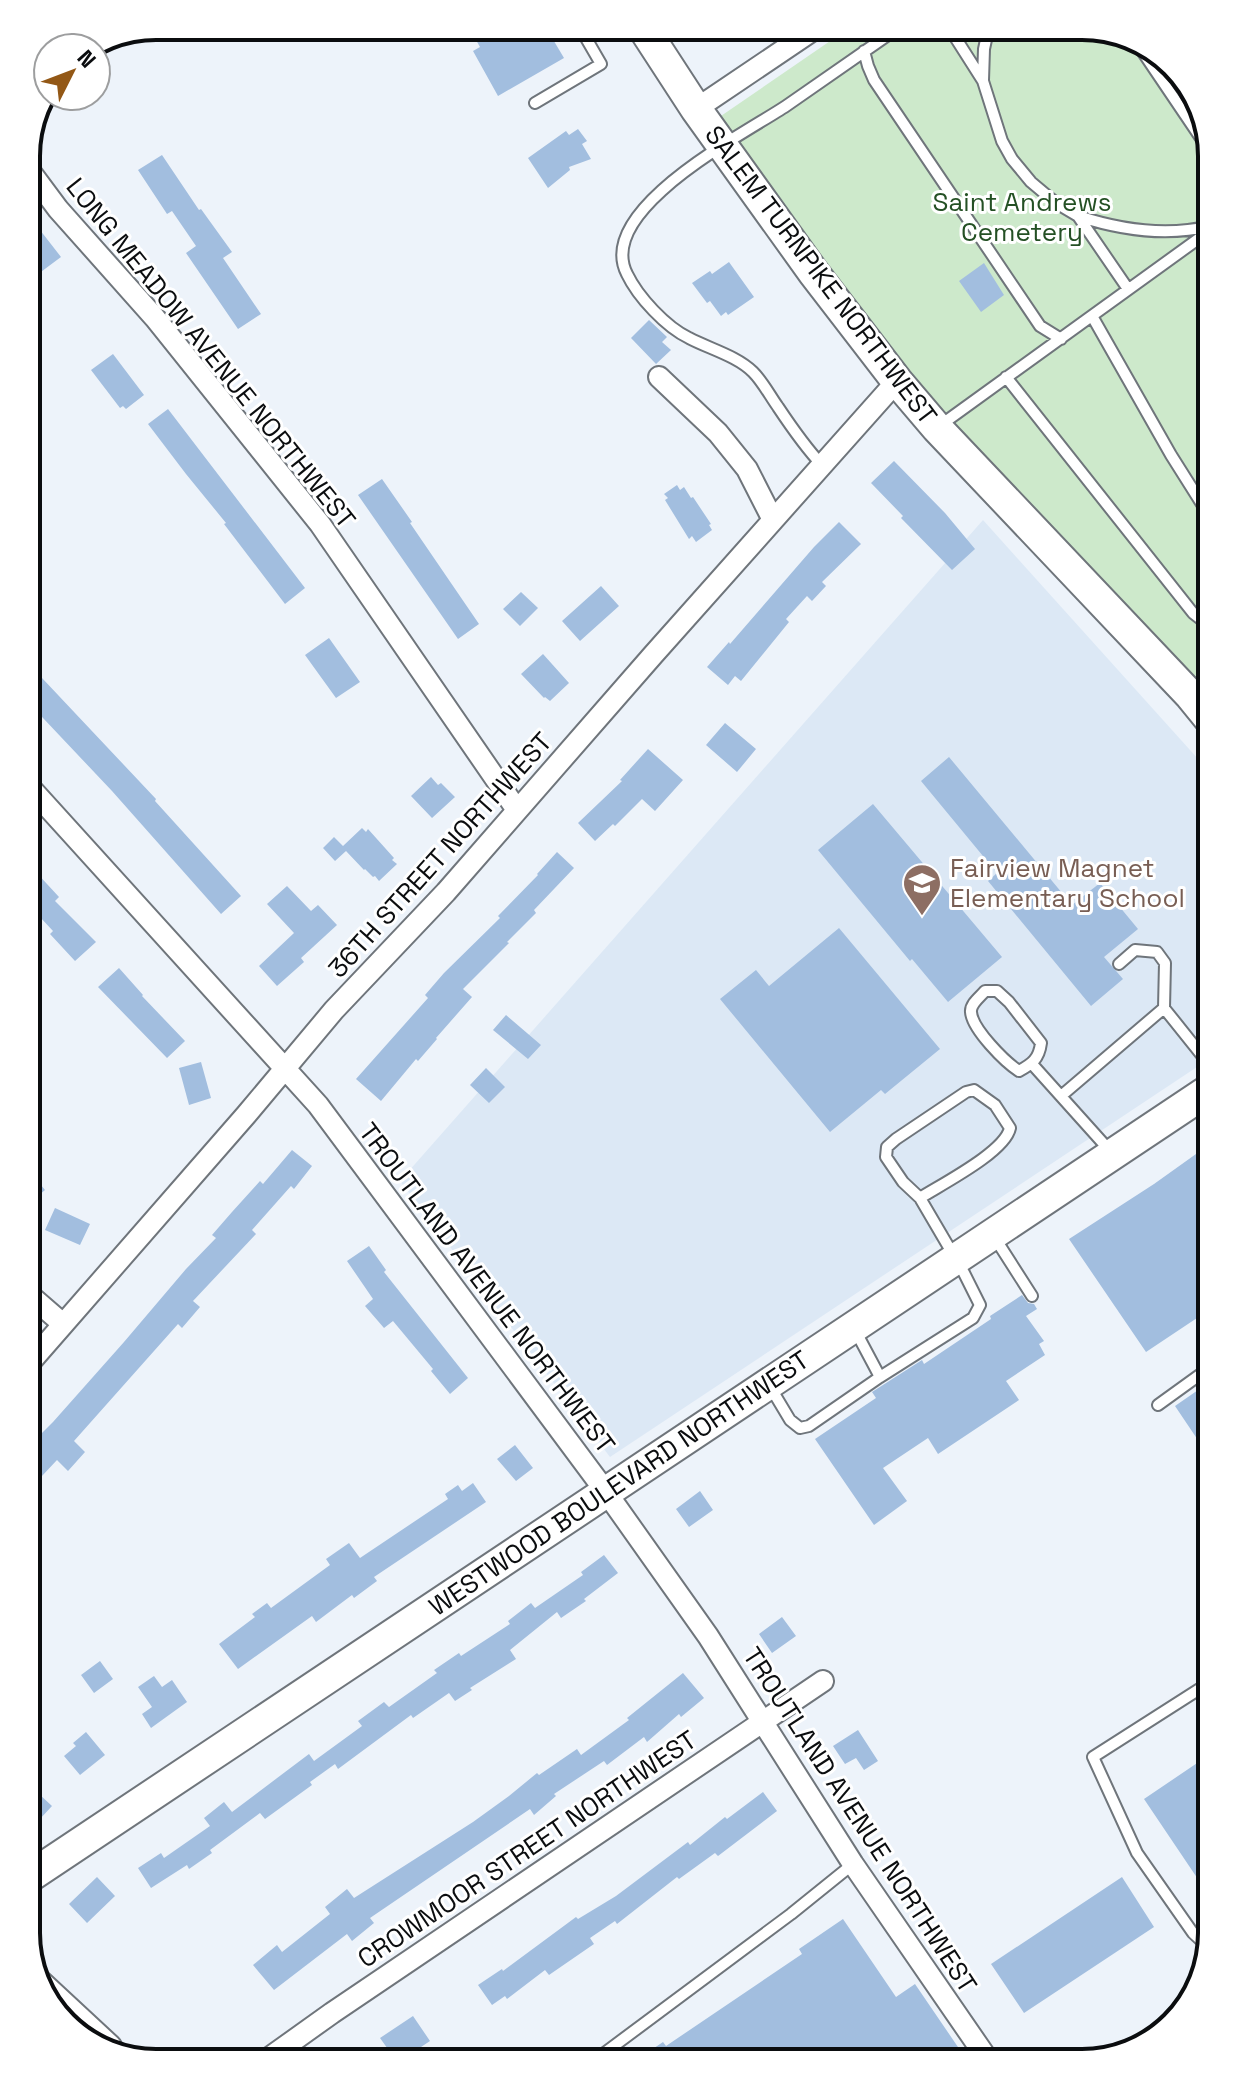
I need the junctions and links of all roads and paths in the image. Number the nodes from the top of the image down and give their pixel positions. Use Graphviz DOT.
graph roads {
  1 [pos="587,40"];
  2 [pos="651,40"];
  3 [pos="798,40"];
  4 [pos="880,40"];
  5 [pos="957,40"];
  6 [pos="986,40"];
  7 [pos="864,51"];
  8 [pos="1149,62"];
  9 [pos="983,81"];
  10 [pos="535,103"];
  11 [pos="696,109"];
  12 [pos="1195,129"];
  13 [pos="723,146"];
  14 [pos="40,185"];
  15 [pos="1078,216"];
  16 [pos="1198,229"];
  17 [pos="1198,237"];
  18 [pos="1128,289"];
  19 [pos="1092,316"];
  20 [pos="1061,339"];
  21 [pos="659,377"];
  22 [pos="1006,377"];
  23 [pos="897,381"];
  24 [pos="937,428"];
  25 [pos="822,465"];
  26 [pos="1198,498"];
  27 [pos="773,520"];
  28 [pos="1198,617"];
  29 [pos="1198,705"];
  30 [pos="40,798"];
  31 [pos="517,810"];
  32 [pos="1119,964"];
  33 [pos="1164,1008"];
  34 [pos="1198,1050"];
  35 [pos="1032,1064"];
  36 [pos="286,1068"];
  37 [pos="1061,1096"];
  38 [pos="1198,1097"];
  39 [pos="1113,1154"];
  40 [pos="920,1198"];
  41 [pos="992,1234"];
  42 [pos="955,1259"];
  43 [pos="1032,1296"];
  44 [pos="40,1302"];
  45 [pos="63,1324"];
  46 [pos="853,1326"];
  47 [pos="40,1351"];
  48 [pos="1198,1376"];
  49 [pos="880,1377"];
  50 [pos="768,1383"];
  51 [pos="1158,1405"];
  52 [pos="606,1492"];
  53 [pos="823,1681"];
  54 [pos="1198,1690"];
  55 [pos="763,1722"];
  56 [pos="853,1864"];
  57 [pos="40,1870"];
  58 [pos="1198,1937"];
  59 [pos="282,2049"];
  60 [pos="610,2049"];
  61 [pos="980,2049"];
  1 -- 10 [label="lane"];
  2 -- 11 [label="street, SALEM TURNPIKE NORTHWEST"];
  3 -- 11 [label="street"];
  4 -- 7 [label="lane"];
  5 -- 9 [label="lane"];
  6 -- 9 [label="lane"];
  7 -- 13 [label="lane"];
  7 -- 20 [label="lane"];
  8 -- 12 [label="lane"];
  9 -- 15 [label="lane"];
  11 -- 13 [label="street, SALEM TURNPIKE NORTHWEST"];
  13 -- 23 [label="street, SALEM TURNPIKE NORTHWEST"];
  13 -- 25 [label="lane"];
  14 -- 31 [label="street, LONG MEADOW AVENUE NORTHWEST"];
  15 -- 16 [label="lane"];
  15 -- 18 [label="lane"];
  17 -- 18 [label="lane"];
  18 -- 19 [label="lane"];
  19 -- 20 [label="lane"];
  19 -- 26 [label="lane"];
  20 -- 22 [label="lane"];
  21 -- 27 [label="street"];
  22 -- 24 [label="lane"];
  22 -- 28 [label="lane"];
  23 -- 24 [label="street, SALEM TURNPIKE NORTHWEST"];
  23 -- 25 [label="street, 36TH STREET NORTHWEST"];
  24 -- 29 [label="street, SALEM TURNPIKE NORTHWEST"];
  25 -- 27 [label="street, 36TH STREET NORTHWEST"];
  27 -- 31 [label="street, 36TH STREET NORTHWEST"];
  30 -- 36 [label="street, TROUTLAND AVENUE NORTHWEST"];
  31 -- 36 [label="street, 36TH STREET NORTHWEST"];
  32 -- 33 [label="lane"];
  33 -- 34 [label="lane"];
  33 -- 37 [label="lane"];
  35 -- 35 [label="lane"];
  35 -- 37 [label="lane"];
  36 -- 45 [label="street, 36TH STREET NORTHWEST"];
  36 -- 52 [label="street, TROUTLAND AVENUE NORTHWEST"];
  37 -- 39 [label="lane"];
  38 -- 39 [label="street, WESTWOOD BOULEVARD NORTHWEST"];
  39 -- 41 [label="street, WESTWOOD BOULEVARD NORTHWEST"];
  40 -- 40 [label="lane"];
  40 -- 42 [label="lane"];
  41 -- 42 [label="street, WESTWOOD BOULEVARD NORTHWEST"];
  41 -- 43 [label="lane"];
  42 -- 46 [label="street, WESTWOOD BOULEVARD NORTHWEST"];
  42 -- 49 [label="lane"];
  44 -- 45 [label="street"];
  45 -- 47 [label="street, 36TH STREET NORTHWEST"];
  46 -- 49 [label="lane"];
  46 -- 50 [label="street, WESTWOOD BOULEVARD NORTHWEST"];
  48 -- 51 [label="lane"];
  49 -- 50 [label="lane"];
  50 -- 52 [label="street, WESTWOOD BOULEVARD NORTHWEST"];
  52 -- 55 [label="street, TROUTLAND AVENUE NORTHWEST"];
  52 -- 57 [label="street, WESTWOOD BOULEVARD NORTHWEST"];
  53 -- 55 [label="street, CROWMOOR STREET NORTHWEST"];
  54 -- 58 [label="lane"];
  55 -- 56 [label="street, TROUTLAND AVENUE NORTHWEST"];
  55 -- 59 [label="street, CROWMOOR STREET NORTHWEST"];
  56 -- 60 [label="lane"];
  56 -- 61 [label="street, TROUTLAND AVENUE NORTHWEST"];
}
